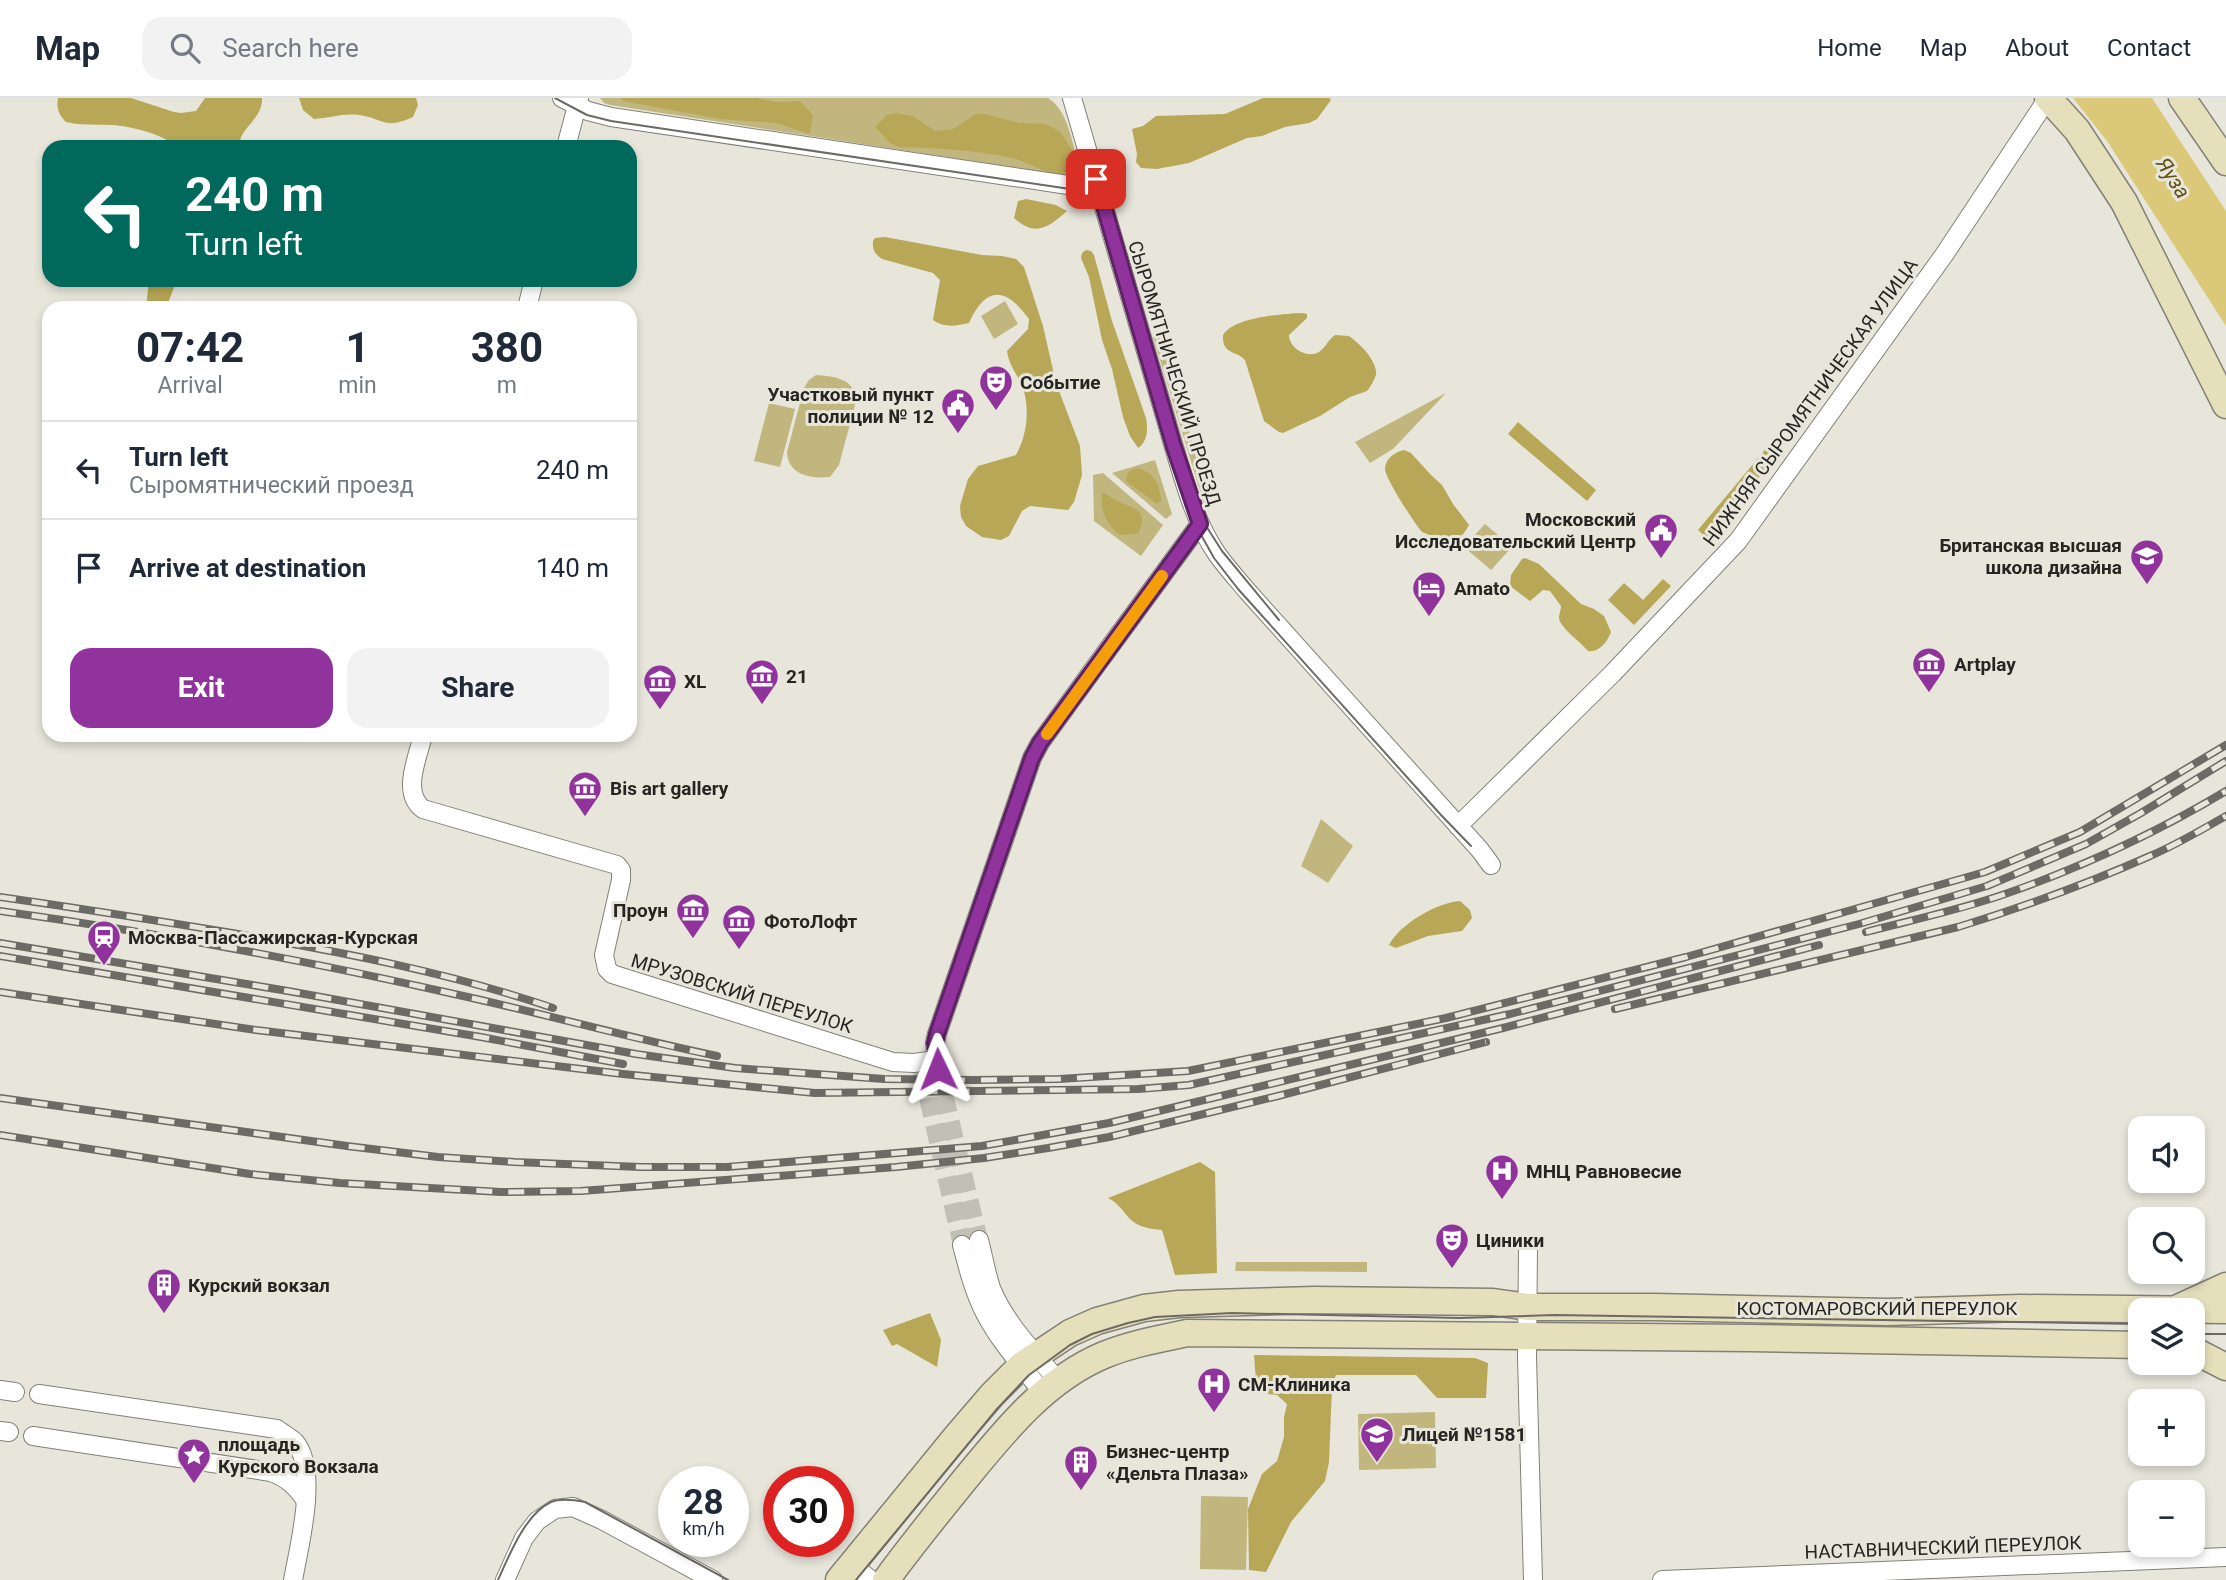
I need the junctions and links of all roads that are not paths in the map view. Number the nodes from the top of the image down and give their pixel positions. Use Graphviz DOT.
graph roads {
  1 [pos="1072,98"];
  2 [pos="1085,98"];
  3 [pos="2048,98"];
  4 [pos="2182,98"];
  5 [pos="573,101"];
  6 [pos="1081,126"];
  7 [pos="567,140"];
  8 [pos="2226,162"];
  9 [pos="1100,193"];
  10 [pos="2226,405"];
  11 [pos="1200,524"];
  12 [pos="422,742"];
  13 [pos="1458,826"];
  14 [pos="1491,864"];
  15 [pos="971,1242"];
  16 [pos="1528,1247"];
  17 [pos="2226,1286"];
  18 [pos="2200,1298"];
  19 [pos="1528,1307"];
  20 [pos="2128,1309"];
  21 [pos="2205,1310"];
  22 [pos="2226,1310"];
  23 [pos="1528,1337"];
  24 [pos="2128,1345"];
  25 [pos="2205,1345"];
  26 [pos="2226,1345"];
  27 [pos="2205,1356"];
  28 [pos="1023,1358"];
  29 [pos="2226,1367"];
  30 [pos="1051,1387"];
  31 [pos="39,1394"];
  32 [pos="33,1436"];
  33 [pos="306,1501"];
  34 [pos="2226,1556"];
  35 [pos="2008,1573"];
  36 [pos="853,1575"];
  37 [pos="293,1580"];
  38 [pos="505,1580"];
  39 [pos="713,1580"];
  40 [pos="886,1580"];
  41 [pos="1532,1580"];
  42 [pos="1662,1580"];
  1 -- 6 [label="street, СЫРОМЯТНИЧЕСКИЙ ПРОЕЗД"];
  2 -- 6 [label="street, СЫРОМЯТНИЧЕСКИЙ ПРОЕЗД"];
  3 -- 10 [label="main road"];
  3 -- 13 [label="street, НИЖНЯЯ СЫРОМЯТНИЧЕСКАЯ УЛИЦА"];
  4 -- 8 [label="main road"];
  5 -- 7 [label="street"];
  5 -- 9 [label="street"];
  6 -- 9 [label="street, СЫРОМЯТНИЧЕСКИЙ ПРОЕЗД"];
  9 -- 11 [label="street, СЫРОМЯТНИЧЕСКИЙ ПРОЕЗД"];
  11 -- 12 [label="street, МРУЗОВСКИЙ ПЕРЕУЛОК"];
  11 -- 13 [label="street, СЫРОМЯТНИЧЕСКИЙ ПРОЕЗД"];
  13 -- 14 [label="street, СЫРОМЯТНИЧЕСКИЙ ПРОЕЗД"];
  15 -- 28 [label="street"];
  16 -- 19 [label="street"];
  17 -- 18 [label="main road"];
  19 -- 20 [label="main road, КОСТОМАРОВСКИЙ ПЕРЕУЛОК"];
  19 -- 23 [label="street"];
  19 -- 28 [label="main road, КОСТОМАРОВСКИЙ ПЕРЕУЛОК"];
  21 -- 22 [label="main road, КОСТОМАРОВСКИЙ ПЕРЕУЛОК"];
  23 -- 24 [label="main road, КОСТОМАРОВСКИЙ ПЕРЕУЛОК"];
  23 -- 30 [label="main road, КОСТОМАРОВСКИЙ ПЕРЕУЛОК"];
  23 -- 41 [label="street"];
  25 -- 26 [label="main road"];
  27 -- 29 [label="main road"];
  28 -- 30 [label="street"];
  28 -- 36 [label="main road, КОСТОМАРОВСКИЙ ПЕРЕУЛОК"];
  30 -- 40 [label="main road, КОСТОМАРОВСКИЙ ПЕРЕУЛОК"];
  31 -- 33 [label="street"];
  32 -- 33 [label="street"];
  33 -- 37 [label="street"];
  34 -- 35 [label="street, НАСТАВНИЧЕСКИЙ ПЕРЕУЛОК"];
  35 -- 42 [label="street, НАСТАВНИЧЕСКИЙ ПЕРЕУЛОК"];
  38 -- 39 [label="street"];
}
